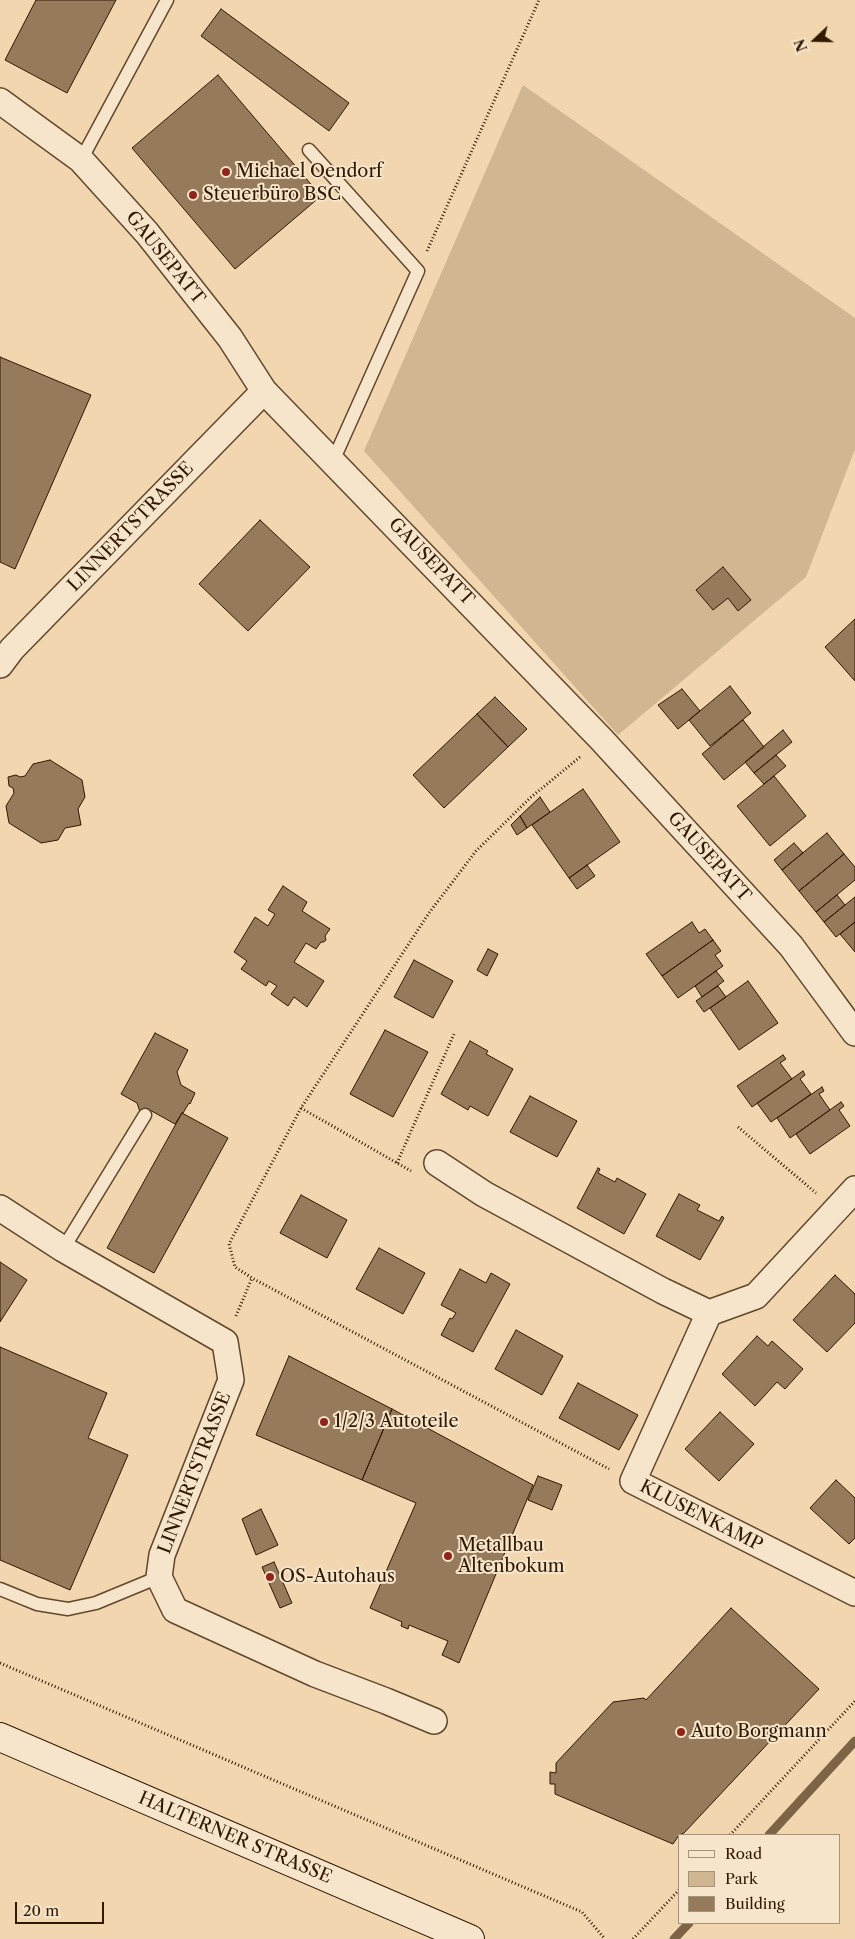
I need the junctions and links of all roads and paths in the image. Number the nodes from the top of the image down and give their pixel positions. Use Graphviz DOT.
graph roads {
  1 [pos="167,0"];
  2 [pos="539,0"];
  3 [pos="0,101"];
  4 [pos="308,150"];
  5 [pos="81,160"];
  6 [pos="418,272"];
  7 [pos="264,391"];
  8 [pos="333,461"];
  9 [pos="4,653"];
  10 [pos="601,739"];
  11 [pos="855,1033"];
  12 [pos="454,1034"];
  13 [pos="301,1108"];
  14 [pos="145,1115"];
  15 [pos="738,1127"];
  16 [pos="397,1163"];
  17 [pos="437,1163"];
  18 [pos="855,1188"];
  19 [pos="0,1208"];
  20 [pos="836,1209"];
  21 [pos="63,1249"];
  22 [pos="252,1278"];
  23 [pos="709,1313"];
  24 [pos="225,1342"];
  25 [pos="633,1481"];
  26 [pos="159,1577"];
  27 [pos="0,1589"];
  28 [pos="855,1593"];
  29 [pos="0,1663"];
  30 [pos="855,1701"];
  31 [pos="434,1721"];
  32 [pos="0,1737"];
  33 [pos="731,1834"];
  34 [pos="678,1891"];
  35 [pos="470,1939"];
  36 [pos="605,1939"];
  37 [pos="633,1939"];
  1 -- 5 [label="lane"];
  2 -- 6 [label="path"];
  3 -- 5 [label="street, GAUSEPATT"];
  4 -- 6 [label="lane"];
  5 -- 7 [label="street, GAUSEPATT"];
  6 -- 8 [label="lane"];
  7 -- 8 [label="street, GAUSEPATT"];
  7 -- 9 [label="street, LINNERTSTRASSE"];
  8 -- 10 [label="street, GAUSEPATT"];
  10 -- 11 [label="street, GAUSEPATT"];
  10 -- 13 [label="path"];
  12 -- 16 [label="path"];
  13 -- 16 [label="path"];
  13 -- 22 [label="path"];
  14 -- 21 [label="lane"];
  15 -- 20 [label="path"];
  16 -- 17 [label="path"];
  17 -- 23 [label="street"];
  18 -- 20 [label="street"];
  19 -- 21 [label="street"];
  20 -- 23 [label="street"];
  21 -- 24 [label="street"];
  22 -- 24 [label="path"];
  22 -- 25 [label="path"];
  23 -- 25 [label="street, KLUSENKAMP"];
  24 -- 26 [label="street, LINNERTSTRASSE"];
  25 -- 28 [label="street, KLUSENKAMP"];
  26 -- 27 [label="lane"];
  26 -- 31 [label="street, LINNERTSTRASSE"];
  29 -- 36 [label="path"];
  30 -- 33 [label="path"];
  32 -- 35 [label="main road, HALTERNER STRASSE"];
  34 -- 37 [label="path"];
}
